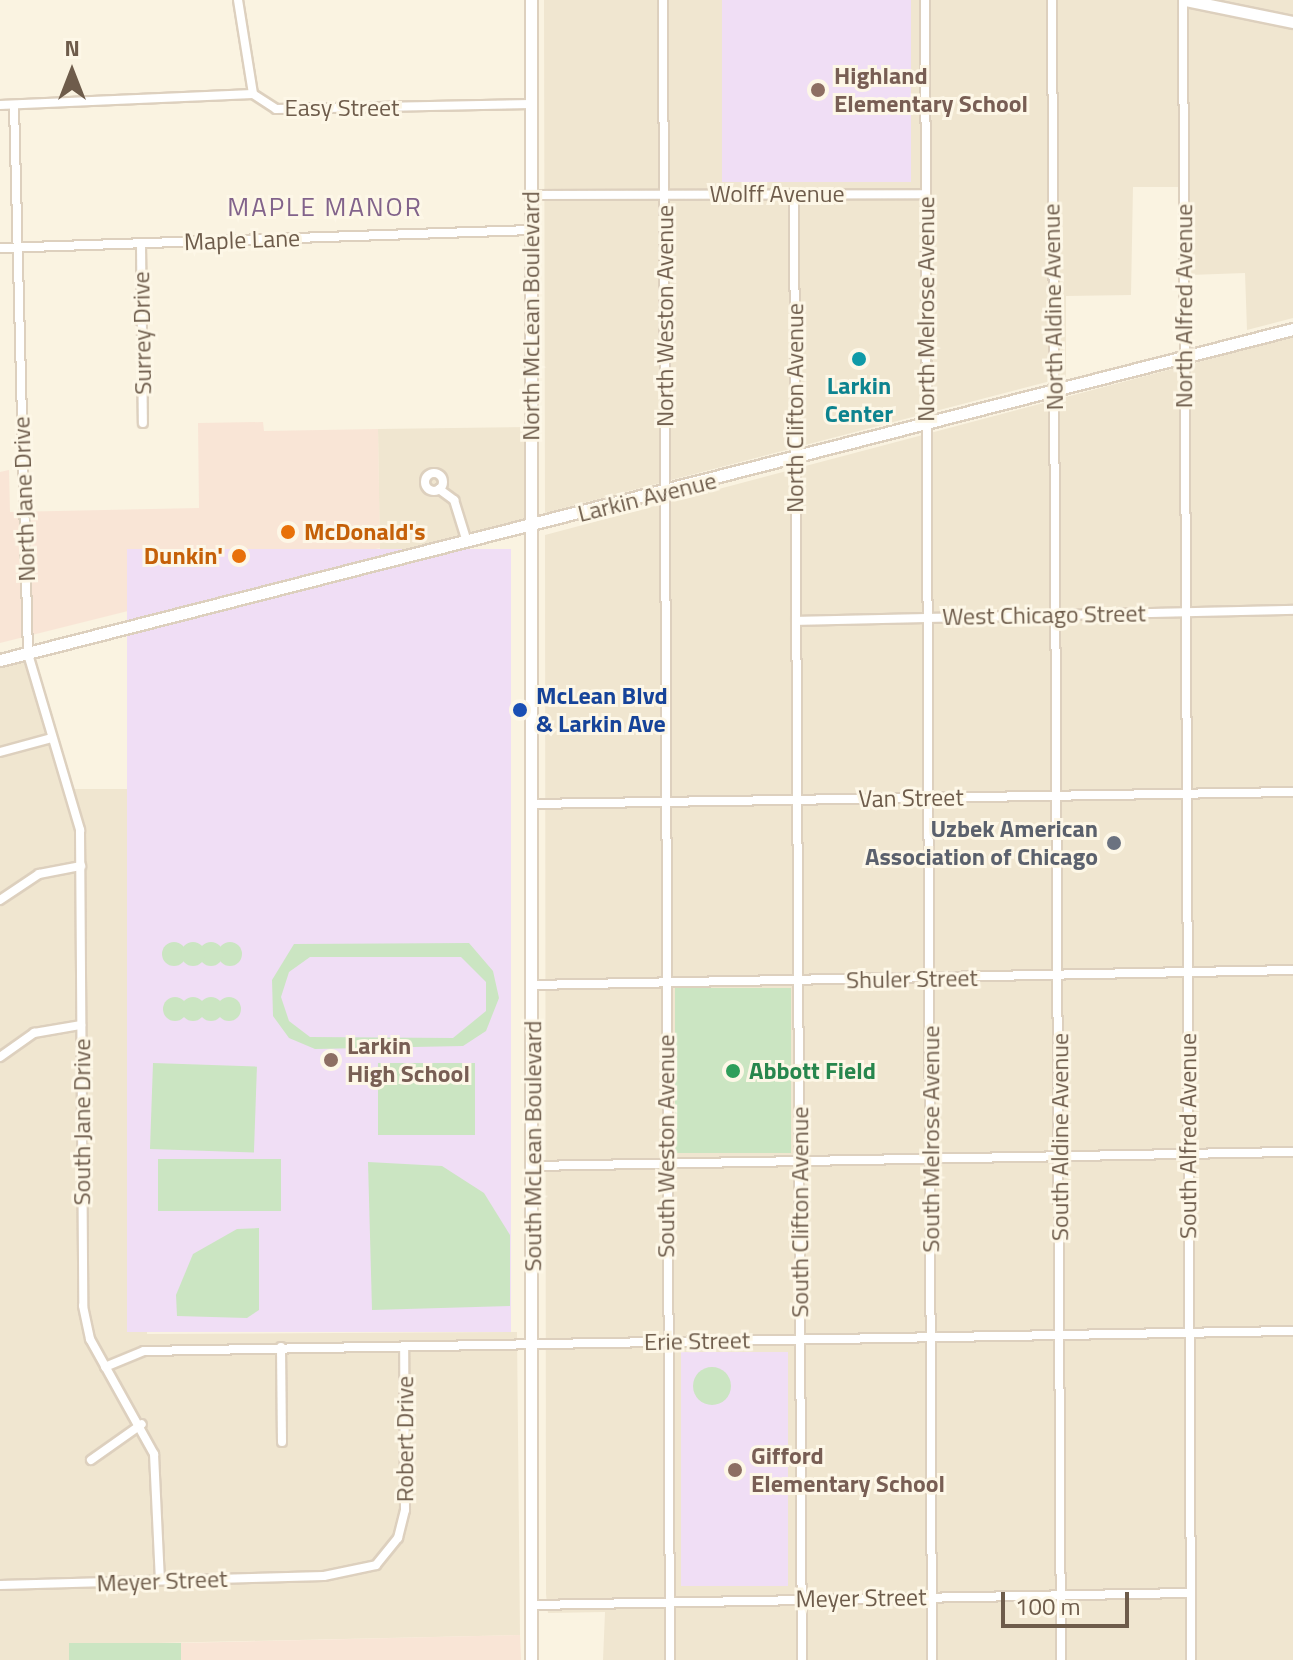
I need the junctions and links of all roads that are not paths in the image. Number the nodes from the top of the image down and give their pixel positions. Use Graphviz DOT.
graph roads {
  1 [pos="238,0"];
  2 [pos="531,0"];
  3 [pos="663,0"];
  4 [pos="925,0"];
  5 [pos="1052,0"];
  6 [pos="1184,0"];
  7 [pos="1200,1"];
  8 [pos="1293,22"];
  9 [pos="253,94"];
  10 [pos="531,104"];
  11 [pos="0,105"];
  12 [pos="14,105"];
  13 [pos="664,194"];
  14 [pos="926,194"];
  15 [pos="532,195"];
  16 [pos="794,195"];
  17 [pos="532,230"];
  18 [pos="141,244"];
  19 [pos="0,248"];
  20 [pos="16,248"];
  21 [pos="1293,329"];
  22 [pos="1184,357"];
  23 [pos="1055,391"];
  24 [pos="143,423"];
  25 [pos="927,424"];
  26 [pos="795,458"];
  27 [pos="439,489"];
  28 [pos="666,493"];
  29 [pos="531,526"];
  30 [pos="467,542"];
  31 [pos="1293,610"];
  32 [pos="1185,612"];
  33 [pos="1055,615"];
  34 [pos="927,617"];
  35 [pos="796,621"];
  36 [pos="530,632"];
  37 [pos="665,632"];
  38 [pos="28,654"];
  39 [pos="0,660"];
  40 [pos="52,738"];
  41 [pos="0,752"];
  42 [pos="1293,792"];
  43 [pos="1187,793"];
  44 [pos="1059,795"];
  45 [pos="929,798"];
  46 [pos="797,801"];
  47 [pos="665,803"];
  48 [pos="530,804"];
  49 [pos="81,866"];
  50 [pos="0,900"];
  51 [pos="1293,970"];
  52 [pos="1187,972"];
  53 [pos="1058,975"];
  54 [pos="930,979"];
  55 [pos="798,982"];
  56 [pos="665,984"];
  57 [pos="532,985"];
  58 [pos="81,1025"];
  59 [pos="0,1057"];
  60 [pos="1293,1152"];
  61 [pos="1188,1154"];
  62 [pos="1060,1156"];
  63 [pos="930,1159"];
  64 [pos="801,1162"];
  65 [pos="666,1165"];
  66 [pos="533,1166"];
  67 [pos="1293,1331"];
  68 [pos="1189,1332"];
  69 [pos="1061,1335"];
  70 [pos="932,1337"];
  71 [pos="800,1340"];
  72 [pos="668,1342"];
  73 [pos="535,1344"];
  74 [pos="404,1346"];
  75 [pos="281,1347"];
  76 [pos="105,1367"];
  77 [pos="142,1424"];
  78 [pos="282,1442"];
  79 [pos="91,1460"];
  80 [pos="324,1576"];
  81 [pos="160,1580"];
  82 [pos="0,1585"];
  83 [pos="1190,1593"];
  84 [pos="1061,1595"];
  85 [pos="931,1597"];
  86 [pos="802,1599"];
  87 [pos="669,1601"];
  88 [pos="533,1605"];
  89 [pos="531,1660"];
  90 [pos="670,1660"];
  91 [pos="802,1660"];
  92 [pos="932,1660"];
  93 [pos="1061,1660"];
  94 [pos="1191,1660"];
  1 -- 9 [label="street, Easy Street"];
  2 -- 10 [label="main road, North McLean Boulevard"];
  3 -- 13 [label="street, North Weston Avenue"];
  4 -- 14 [label="street, North Melrose Avenue"];
  5 -- 23 [label="street, North Aldine Avenue"];
  6 -- 7 [label="main road"];
  6 -- 22 [label="street, North Alfred Avenue"];
  7 -- 8 [label="main road"];
  9 -- 10 [label="street, Easy Street"];
  9 -- 12 [label="street"];
  10 -- 15 [label="main road, North McLean Boulevard"];
  11 -- 12 [label="street"];
  12 -- 20 [label="street, North Jane Drive"];
  13 -- 15 [label="street, Wolff Avenue"];
  13 -- 16 [label="street, Wolff Avenue"];
  13 -- 28 [label="street, North Weston Avenue"];
  14 -- 16 [label="street, Wolff Avenue"];
  14 -- 25 [label="street, North Melrose Avenue"];
  15 -- 17 [label="main road, North McLean Boulevard"];
  16 -- 26 [label="street, North Clifton Avenue"];
  17 -- 18 [label="street, Maple Lane"];
  17 -- 29 [label="main road, North McLean Boulevard"];
  18 -- 20 [label="street, Maple Lane"];
  18 -- 24 [label="street, Surrey Drive"];
  19 -- 20 [label="street, Maple Lane"];
  20 -- 38 [label="street, North Jane Drive"];
  21 -- 22 [label="main road, Larkin Avenue"];
  22 -- 23 [label="main road, Larkin Avenue"];
  22 -- 32 [label="street, North Alfred Avenue"];
  23 -- 25 [label="main road, Larkin Avenue"];
  23 -- 33 [label="street, North Aldine Avenue"];
  25 -- 26 [label="main road, Larkin Avenue"];
  25 -- 34 [label="street, North Melrose Avenue"];
  26 -- 28 [label="main road, Larkin Avenue"];
  26 -- 35 [label="street, North Clifton Avenue"];
  27 -- 30 [label="street"];
  28 -- 29 [label="main road, Larkin Avenue"];
  28 -- 37 [label="street, North Weston Avenue"];
  29 -- 30 [label="main road, Larkin Avenue"];
  29 -- 36 [label="main road, North McLean Boulevard"];
  30 -- 38 [label="main road, Larkin Avenue"];
  31 -- 32 [label="street, West Chicago Street"];
  32 -- 33 [label="street, West Chicago Street"];
  32 -- 43 [label="street, South Alfred Avenue"];
  33 -- 34 [label="street, West Chicago Street"];
  33 -- 44 [label="street, South Aldine Avenue"];
  34 -- 35 [label="street, West Chicago Street"];
  34 -- 45 [label="street, South Melrose Avenue"];
  35 -- 46 [label="street, South Clifton Avenue"];
  36 -- 48 [label="main road, South McLean Boulevard"];
  37 -- 47 [label="street, South Weston Avenue"];
  38 -- 39 [label="main road, Larkin Avenue"];
  38 -- 40 [label="street, South Jane Drive"];
  40 -- 41 [label="street"];
  40 -- 49 [label="street, South Jane Drive"];
  42 -- 43 [label="street, Van Street"];
  43 -- 44 [label="street, Van Street"];
  43 -- 52 [label="street, South Alfred Avenue"];
  44 -- 45 [label="street, Van Street"];
  44 -- 53 [label="street, South Aldine Avenue"];
  45 -- 46 [label="street, Van Street"];
  45 -- 54 [label="street, South Melrose Avenue"];
  46 -- 47 [label="street, Van Street"];
  46 -- 55 [label="street, South Clifton Avenue"];
  47 -- 48 [label="street, Van Street"];
  47 -- 56 [label="street, South Weston Avenue"];
  48 -- 57 [label="main road, South McLean Boulevard"];
  49 -- 50 [label="street"];
  49 -- 58 [label="street, South Jane Drive"];
  51 -- 52 [label="street, Shuler Street"];
  52 -- 53 [label="street, Shuler Street"];
  52 -- 61 [label="street, South Alfred Avenue"];
  53 -- 54 [label="street, Shuler Street"];
  53 -- 62 [label="street, South Aldine Avenue"];
  54 -- 55 [label="street, Shuler Street"];
  54 -- 63 [label="street, South Melrose Avenue"];
  55 -- 56 [label="street, Shuler Street"];
  55 -- 64 [label="street, South Clifton Avenue"];
  56 -- 57 [label="street, Shuler Street"];
  56 -- 65 [label="street, South Weston Avenue"];
  57 -- 66 [label="main road, South McLean Boulevard"];
  58 -- 59 [label="street"];
  58 -- 76 [label="street, South Jane Drive"];
  60 -- 61 [label="street"];
  61 -- 62 [label="street"];
  61 -- 68 [label="street, South Alfred Avenue"];
  62 -- 63 [label="street"];
  62 -- 69 [label="street, South Aldine Avenue"];
  63 -- 64 [label="street"];
  63 -- 70 [label="street, South Melrose Avenue"];
  64 -- 65 [label="street"];
  64 -- 71 [label="street, South Clifton Avenue"];
  65 -- 66 [label="street"];
  65 -- 72 [label="street, South Weston Avenue"];
  66 -- 73 [label="main road, South McLean Boulevard"];
  67 -- 68 [label="street, Erie Street"];
  68 -- 69 [label="street, Erie Street"];
  68 -- 83 [label="street, South Alfred Avenue"];
  69 -- 70 [label="street, Erie Street"];
  69 -- 84 [label="street, South Aldine Avenue"];
  70 -- 71 [label="street, Erie Street"];
  70 -- 85 [label="street, South Melrose Avenue"];
  71 -- 72 [label="street, Erie Street"];
  71 -- 86 [label="street, South Clifton Avenue"];
  72 -- 73 [label="street, Erie Street"];
  72 -- 87 [label="street, South Weston Avenue"];
  73 -- 74 [label="street, Erie Street"];
  73 -- 88 [label="main road, South McLean Boulevard"];
  74 -- 75 [label="street, Erie Street"];
  74 -- 80 [label="street, Robert Drive"];
  75 -- 76 [label="street, Erie Street"];
  75 -- 78 [label="street"];
  76 -- 77 [label="street, South Jane Drive"];
  77 -- 79 [label="street"];
  77 -- 81 [label="street, South Jane Drive"];
  80 -- 81 [label="street, Meyer Street"];
  81 -- 82 [label="street, Meyer Street"];
  83 -- 84 [label="street, Meyer Street"];
  83 -- 94 [label="street, South Alfred Avenue"];
  84 -- 85 [label="street, Meyer Street"];
  84 -- 93 [label="street, South Aldine Avenue"];
  85 -- 86 [label="street, Meyer Street"];
  85 -- 92 [label="street, South Melrose Avenue"];
  86 -- 87 [label="street, Meyer Street"];
  86 -- 91 [label="street, South Clifton Avenue"];
  87 -- 88 [label="street, Meyer Street"];
  87 -- 90 [label="street, South Weston Avenue"];
  88 -- 89 [label="main road, South McLean Boulevard"];
}
